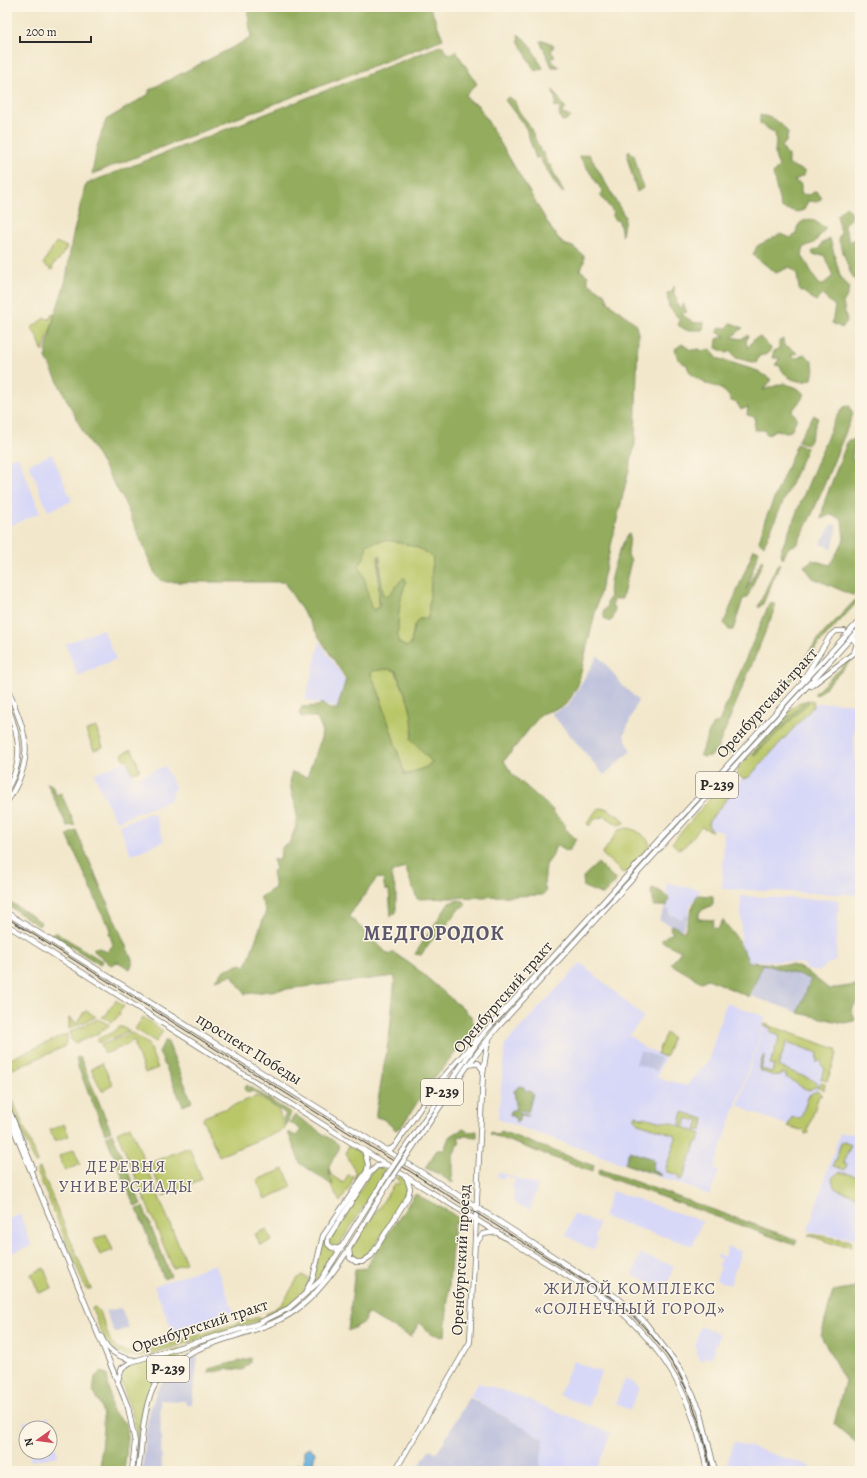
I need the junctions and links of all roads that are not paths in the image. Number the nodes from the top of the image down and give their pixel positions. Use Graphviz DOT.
graph roads {
  1 [pos="860,620"];
  2 [pos="860,628"];
  3 [pos="844,631"];
  4 [pos="853,639"];
  5 [pos="799,686"];
  6 [pos="7,687"];
  7 [pos="804,691"];
  8 [pos="7,705"];
  9 [pos="18,712"];
  10 [pos="11,715"];
  11 [pos="7,789"];
  12 [pos="7,802"];
  13 [pos="7,913"];
  14 [pos="7,925"];
  15 [pos="494,1032"];
  16 [pos="483,1034"];
  17 [pos="468,1065"];
  18 [pos="483,1074"];
  19 [pos="7,1105"];
  20 [pos="7,1113"];
  21 [pos="20,1140"];
  22 [pos="364,1150"];
  23 [pos="386,1150"];
  24 [pos="387,1165"];
  25 [pos="406,1176"];
  26 [pos="39,1185"];
  27 [pos="478,1207"];
  28 [pos="477,1219"];
  29 [pos="499,1233"];
  30 [pos="344,1244"];
  31 [pos="351,1244"];
  32 [pos="476,1244"];
  33 [pos="540,1249"];
  34 [pos="536,1256"];
  35 [pos="299,1301"];
  36 [pos="266,1321"];
  37 [pos="267,1327"];
  38 [pos="136,1360"];
  39 [pos="118,1381"];
  40 [pos="132,1471"];
  41 [pos="138,1471"];
  42 [pos="395,1471"];
  43 [pos="707,1471"];
  44 [pos="715,1471"];
  1 -- 5 [label="main road, Оренбургский тракт / Р-239"];
  2 -- 7 [label="main road, Оренбургский тракт / Р-239"];
  3 -- 5 [label="main road"];
  4 -- 7 [label="main road"];
  5 -- 16 [label="main road, Оренбургский тракт / Р-239"];
  6 -- 9 [label="main road"];
  7 -- 15 [label="main road, Оренбургский тракт / Р-239"];
  8 -- 10 [label="main road"];
  9 -- 10 [label="main road"];
  9 -- 12 [label="main road"];
  10 -- 11 [label="main road"];
  13 -- 23 [label="main road, проспект Победы"];
  14 -- 22 [label="main road, проспект Победы"];
  15 -- 17 [label="main road, Оренбургский тракт / Р-239"];
  15 -- 18 [label="main road, Оренбургский проезд"];
  16 -- 23 [label="main road"];
  16 -- 30 [label="main road, Оренбургский тракт / Р-239, bridge"];
  17 -- 18 [label="main road"];
  17 -- 31 [label="main road, Оренбургский тракт / Р-239, bridge"];
  18 -- 27 [label="main road, Оренбургский проезд"];
  19 -- 21 [label="main road"];
  20 -- 21 [label="main road"];
  21 -- 26 [label="main road"];
  22 -- 24 [label="main road, проспект Победы"];
  22 -- 35 [label="main road"];
  23 -- 27 [label="main road, проспект Победы"];
  24 -- 25 [label="main road, проспект Победы"];
  24 -- 30 [label="main road"];
  25 -- 28 [label="main road, проспект Победы"];
  25 -- 31 [label="main road"];
  26 -- 38 [label="main road"];
  26 -- 39 [label="main road"];
  27 -- 28 [label="main road, Оренбургский проезд"];
  27 -- 33 [label="main road, проспект Победы"];
  28 -- 29 [label="main road, проспект Победы"];
  28 -- 32 [label="main road, Оренбургский проезд"];
  29 -- 32 [label="main road"];
  29 -- 34 [label="main road, проспект Победы"];
  30 -- 35 [label="main road, Оренбургский тракт / Р-239"];
  31 -- 37 [label="main road, Оренбургский тракт / Р-239"];
  32 -- 42 [label="main road, Оренбургский проезд"];
  33 -- 34 [label="main road"];
  33 -- 44 [label="main road, проспект Победы"];
  34 -- 43 [label="main road, проспект Победы"];
  35 -- 36 [label="main road, Оренбургский тракт / Р-239"];
  36 -- 37 [label="main road"];
  36 -- 38 [label="main road, Оренбургский тракт / Р-239"];
  37 -- 41 [label="main road, Оренбургский тракт / Р-239"];
  38 -- 39 [label="main road, Оренбургский тракт / Р-239"];
  39 -- 40 [label="main road"];
}
